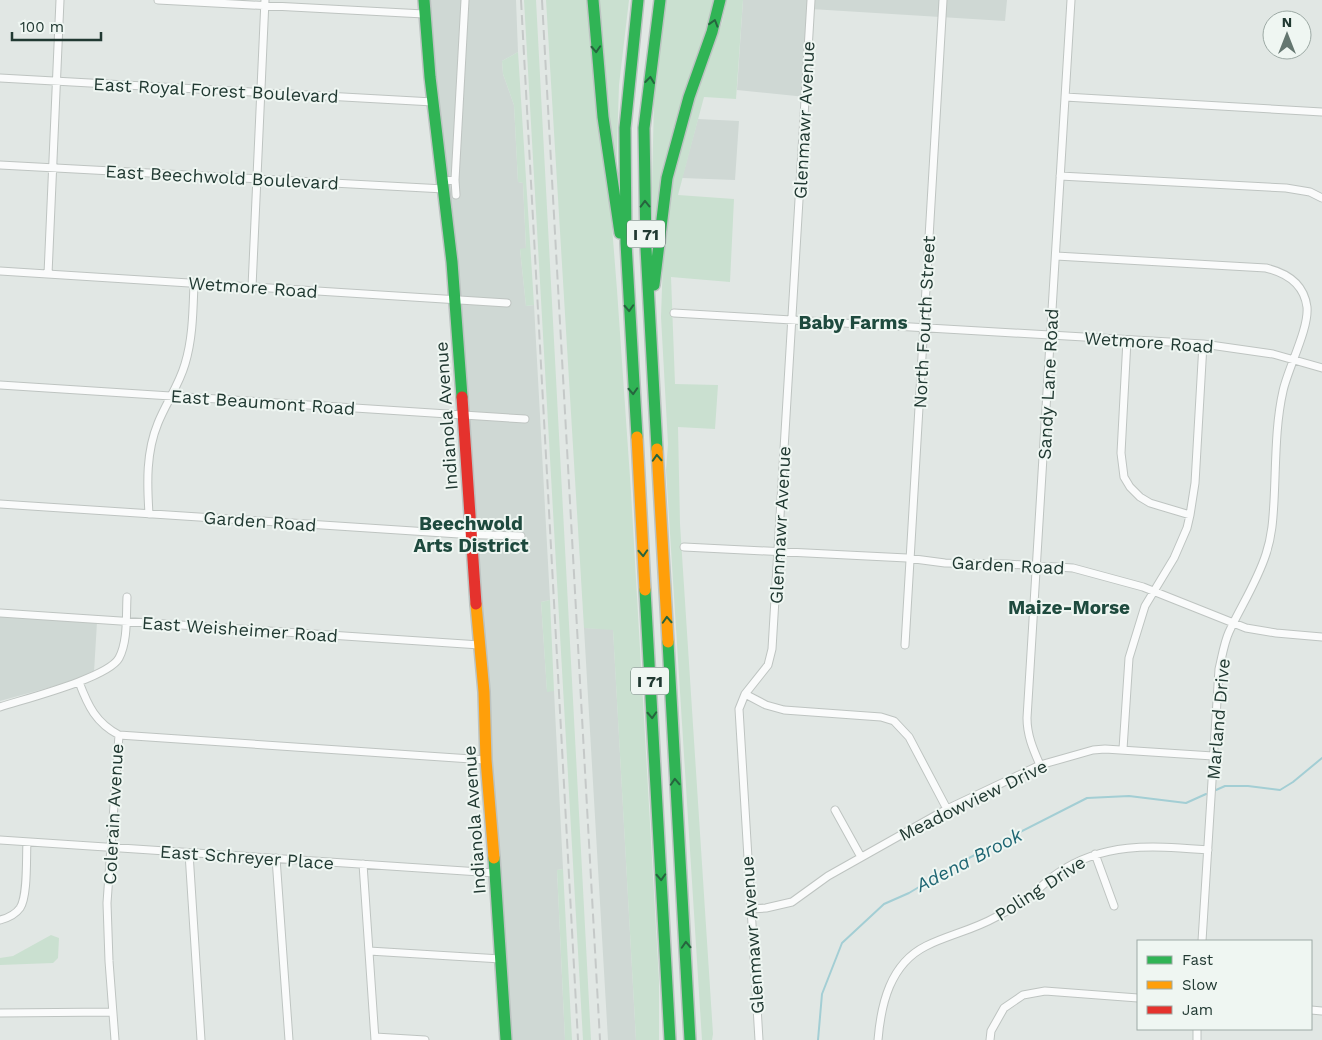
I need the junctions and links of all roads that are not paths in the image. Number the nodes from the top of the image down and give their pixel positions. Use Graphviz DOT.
graph roads {
  1 [pos="60,0"];
  2 [pos="158,0"];
  3 [pos="424,0"];
  4 [pos="465,0"];
  5 [pos="593,0"];
  6 [pos="638,0"];
  7 [pos="660,0"];
  8 [pos="720,0"];
  9 [pos="811,0"];
  10 [pos="943,0"];
  11 [pos="1071,0"];
  12 [pos="265,3"];
  13 [pos="424,14"];
  14 [pos="0,78"];
  15 [pos="56,81"];
  16 [pos="261,92"];
  17 [pos="1065,98"];
  18 [pos="433,102"];
  19 [pos="1322,112"];
  20 [pos="0,165"];
  21 [pos="52,168"];
  22 [pos="1060,176"];
  23 [pos="258,179"];
  24 [pos="447,184"];
  25 [pos="456,196"];
  26 [pos="1322,198"];
  27 [pos="1056,256"];
  28 [pos="0,271"];
  29 [pos="48,274"];
  30 [pos="628,274"];
  31 [pos="194,283"];
  32 [pos="252,287"];
  33 [pos="455,300"];
  34 [pos="507,303"];
  35 [pos="674,314"];
  36 [pos="792,320"];
  37 [pos="924,329"];
  38 [pos="1051,336"];
  39 [pos="651,340"];
  40 [pos="1127,340"];
  41 [pos="1203,344"];
  42 [pos="1294,359"];
  43 [pos="1322,368"];
  44 [pos="0,385"];
  45 [pos="172,396"];
  46 [pos="463,414"];
  47 [pos="525,418"];
  48 [pos="0,504"];
  49 [pos="149,514"];
  50 [pos="1190,515"];
  51 [pos="471,534"];
  52 [pos="521,536"];
  53 [pos="684,546"];
  54 [pos="778,551"];
  55 [pos="909,559"];
  56 [pos="1037,566"];
  57 [pos="1153,591"];
  58 [pos="127,597"];
  59 [pos="0,612"];
  60 [pos="126,621"];
  61 [pos="1234,623"];
  62 [pos="1322,636"];
  63 [pos="480,644"];
  64 [pos="905,645"];
  65 [pos="80,682"];
  66 [pos="745,694"];
  67 [pos="0,707"];
  68 [pos="119,736"];
  69 [pos="1123,749"];
  70 [pos="1214,756"];
  71 [pos="486,760"];
  72 [pos="1040,765"];
  73 [pos="835,810"];
  74 [pos="947,810"];
  75 [pos="0,840"];
  76 [pos="27,842"];
  77 [pos="111,847"];
  78 [pos="1208,850"];
  79 [pos="189,853"];
  80 [pos="1095,854"];
  81 [pos="861,857"];
  82 [pos="276,858"];
  83 [pos="363,864"];
  84 [pos="495,873"];
  85 [pos="1114,906"];
  86 [pos="750,909"];
  87 [pos="0,920"];
  88 [pos="1202,940"];
  89 [pos="369,951"];
  90 [pos="501,959"];
  91 [pos="688,993"];
  92 [pos="1137,998"];
  93 [pos="112,1012"];
  94 [pos="0,1013"];
  95 [pos="375,1039"];
  96 [pos="115,1040"];
  97 [pos="202,1040"];
  98 [pos="288,1040"];
  99 [pos="425,1040"];
  100 [pos="506,1040"];
  101 [pos="670,1040"];
  102 [pos="690,1040"];
  103 [pos="695,1040"];
  104 [pos="759,1040"];
  105 [pos="878,1040"];
  106 [pos="990,1040"];
  1 -- 15 [label="street"];
  2 -- 12 [label="street"];
  3 -- 13 [label="main road, Indianola Avenue"];
  4 -- 24 [label="street"];
  5 -- 30 [label="main road, one-way"];
  6 -- 30 [label="main road, I 71"];
  39 -- 7 [label="main road, I 71, one-way"];
  39 -- 8 [label="main road, one-way"];
  9 -- 36 [label="street, Glenmawr Avenue"];
  10 -- 37 [label="street, North Fourth Street"];
  11 -- 17 [label="street, Sandy Lane Road"];
  12 -- 13 [label="street"];
  12 -- 16 [label="street"];
  13 -- 18 [label="main road, Indianola Avenue"];
  14 -- 15 [label="street, East Royal Forest Boulevard"];
  15 -- 16 [label="street, East Royal Forest Boulevard"];
  15 -- 21 [label="street"];
  16 -- 18 [label="street, East Royal Forest Boulevard"];
  16 -- 23 [label="street"];
  17 -- 19 [label="street"];
  17 -- 22 [label="street, Sandy Lane Road"];
  18 -- 24 [label="main road, Indianola Avenue"];
  20 -- 21 [label="street, East Beechwold Boulevard"];
  21 -- 23 [label="street, East Beechwold Boulevard"];
  21 -- 29 [label="street"];
  22 -- 26 [label="street"];
  22 -- 27 [label="street, Sandy Lane Road"];
  23 -- 24 [label="street, East Beechwold Boulevard"];
  23 -- 32 [label="street"];
  24 -- 25 [label="street"];
  24 -- 33 [label="main road, Indianola Avenue"];
  27 -- 38 [label="street, Sandy Lane Road"];
  27 -- 42 [label="street, Marland Drive"];
  28 -- 29 [label="street, Wetmore Road"];
  29 -- 31 [label="street, Wetmore Road"];
  30 -- 101 [label="main road, I 71, one-way"];
  31 -- 32 [label="street, Wetmore Road"];
  31 -- 45 [label="street"];
  32 -- 33 [label="street, Wetmore Road"];
  33 -- 34 [label="street, Wetmore Road"];
  33 -- 46 [label="main road, Indianola Avenue"];
  35 -- 36 [label="street, Wetmore Road"];
  36 -- 37 [label="street, Wetmore Road"];
  36 -- 54 [label="street, Glenmawr Avenue"];
  37 -- 38 [label="street, Wetmore Road"];
  37 -- 55 [label="street, North Fourth Street"];
  38 -- 40 [label="street, Wetmore Road"];
  38 -- 56 [label="street, Sandy Lane Road"];
  91 -- 39 [label="main road, I 71, one-way"];
  40 -- 41 [label="street, Wetmore Road"];
  40 -- 50 [label="street"];
  41 -- 42 [label="street, Wetmore Road"];
  41 -- 50 [label="street"];
  42 -- 43 [label="street, Wetmore Road"];
  42 -- 61 [label="street, Marland Drive"];
  44 -- 45 [label="street, East Beaumont Road"];
  45 -- 46 [label="street, East Beaumont Road"];
  45 -- 49 [label="street"];
  46 -- 47 [label="street, East Beaumont Road"];
  46 -- 51 [label="main road, Indianola Avenue"];
  48 -- 49 [label="street, Garden Road"];
  49 -- 51 [label="street, Garden Road"];
  50 -- 57 [label="street"];
  51 -- 52 [label="street, Garden Road"];
  51 -- 63 [label="main road, Indianola Avenue"];
  53 -- 54 [label="street, Garden Road"];
  54 -- 55 [label="street, Garden Road"];
  54 -- 66 [label="street, Glenmawr Avenue"];
  55 -- 56 [label="street, Garden Road"];
  55 -- 64 [label="street, North Fourth Street"];
  56 -- 57 [label="street, Garden Road"];
  56 -- 72 [label="street, Sandy Lane Road"];
  57 -- 61 [label="street, Garden Road"];
  57 -- 69 [label="street"];
  58 -- 60 [label="street"];
  59 -- 60 [label="street, East Weisheimer Road"];
  60 -- 63 [label="street, East Weisheimer Road"];
  60 -- 65 [label="street"];
  61 -- 62 [label="street, Garden Road"];
  61 -- 70 [label="street, Marland Drive"];
  63 -- 71 [label="main road, Indianola Avenue"];
  65 -- 67 [label="street"];
  65 -- 68 [label="street, Colerain Avenue"];
  66 -- 74 [label="street"];
  66 -- 86 [label="street, Glenmawr Avenue"];
  68 -- 71 [label="street"];
  68 -- 77 [label="street, Colerain Avenue"];
  69 -- 70 [label="street, Meadowview Drive"];
  69 -- 72 [label="street, Meadowview Drive"];
  70 -- 78 [label="street, Marland Drive"];
  71 -- 84 [label="main road, Indianola Avenue"];
  72 -- 74 [label="street, Meadowview Drive"];
  73 -- 81 [label="street"];
  74 -- 81 [label="street, Meadowview Drive"];
  75 -- 76 [label="street, East Schreyer Place"];
  76 -- 77 [label="street, East Schreyer Place"];
  76 -- 87 [label="street"];
  77 -- 79 [label="street, East Schreyer Place"];
  77 -- 93 [label="street, Colerain Avenue"];
  78 -- 80 [label="street, Poling Drive"];
  78 -- 88 [label="street, Marland Drive"];
  79 -- 82 [label="street, East Schreyer Place"];
  79 -- 97 [label="street"];
  80 -- 85 [label="street"];
  80 -- 105 [label="street, Poling Drive"];
  81 -- 86 [label="street, Meadowview Drive"];
  82 -- 83 [label="street, East Schreyer Place"];
  82 -- 98 [label="street"];
  83 -- 84 [label="street, East Schreyer Place"];
  83 -- 89 [label="street"];
  84 -- 90 [label="main road, Indianola Avenue"];
  86 -- 104 [label="street, Glenmawr Avenue"];
  89 -- 90 [label="street"];
  89 -- 95 [label="street"];
  90 -- 100 [label="main road, Indianola Avenue"];
  91 -- 102 [label="main road, I 71"];
  91 -- 103 [label="main road"];
  92 -- 106 [label="street"];
  93 -- 94 [label="street"];
  93 -- 96 [label="street, Colerain Avenue"];
  95 -- 99 [label="street"];
}
